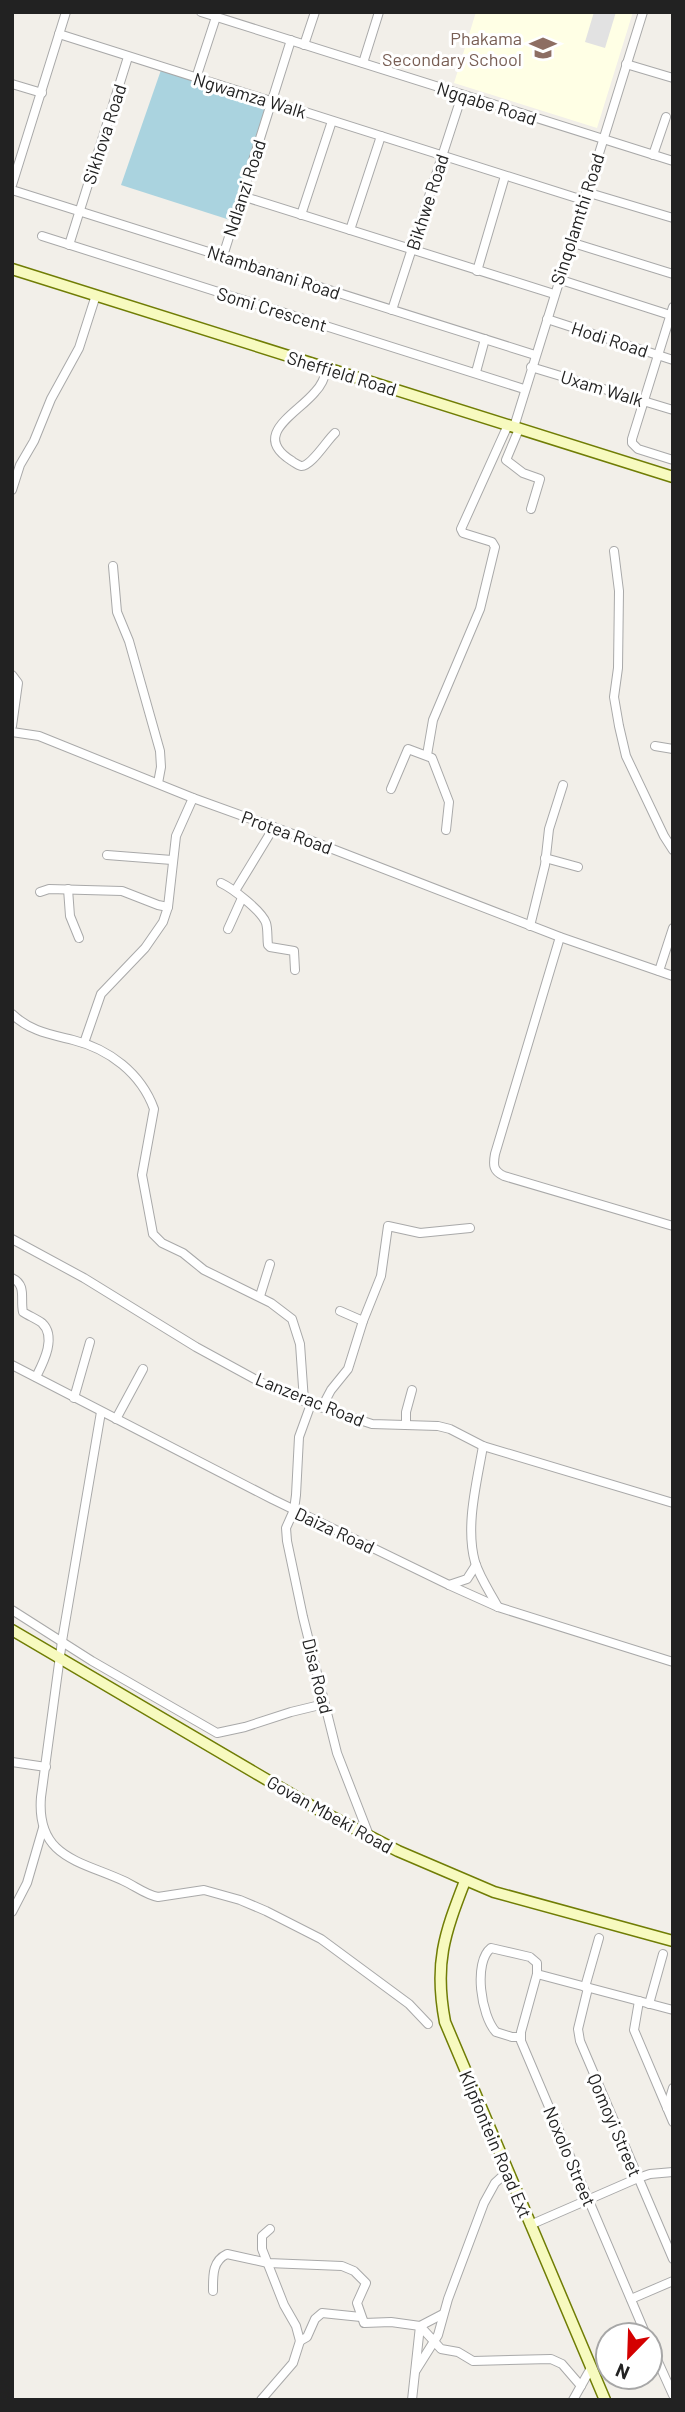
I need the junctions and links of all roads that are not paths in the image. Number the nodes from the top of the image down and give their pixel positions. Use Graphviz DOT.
graph roads {
  1 [pos="66,12"];
  2 [pos="314,12"];
  3 [pos="379,12"];
  4 [pos="643,12"];
  5 [pos="203,13"];
  6 [pos="216,17"];
  7 [pos="59,34"];
  8 [pos="291,40"];
  9 [pos="304,45"];
  10 [pos="128,57"];
  11 [pos="363,63"];
  12 [pos="626,64"];
  13 [pos="196,78"];
  14 [pos="673,78"];
  15 [pos="12,84"];
  16 [pos="42,93"];
  17 [pos="462,94"];
  18 [pos="271,102"];
  19 [pos="666,117"];
  20 [pos="331,121"];
  21 [pos="381,136"];
  22 [pos="603,139"];
  23 [pos="653,155"];
  24 [pos="442,156"];
  25 [pos="673,161"];
  26 [pos="505,176"];
  27 [pos="12,185"];
  28 [pos="12,190"];
  29 [pos="242,196"];
  30 [pos="584,196"];
  31 [pos="79,211"];
  32 [pos="301,215"];
  33 [pos="673,218"];
  34 [pos="350,230"];
  35 [pos="42,236"];
  36 [pos="570,242"];
  37 [pos="69,245"];
  38 [pos="411,250"];
  39 [pos="223,256"];
  40 [pos="12,269"];
  41 [pos="477,271"];
  42 [pos="673,274"];
  43 [pos="558,279"];
  44 [pos="554,294"];
  45 [pos="96,295"];
  46 [pos="392,310"];
  47 [pos="671,311"];
  48 [pos="547,319"];
  49 [pos="485,339"];
  50 [pos="535,355"];
  51 [pos="657,355"];
  52 [pos="673,360"];
  53 [pos="531,367"];
  54 [pos="327,368"];
  55 [pos="475,372"];
  56 [pos="524,388"];
  57 [pos="644,401"];
  58 [pos="673,410"];
  59 [pos="514,427"];
  60 [pos="335,433"];
  61 [pos="673,460"];
  62 [pos="673,477"];
  63 [pos="12,490"];
  64 [pos="531,509"];
  65 [pos="614,551"];
  66 [pos="113,566"];
  67 [pos="12,675"];
  68 [pos="12,726"];
  69 [pos="12,733"];
  70 [pos="654,746"];
  71 [pos="673,749"];
  72 [pos="427,755"];
  73 [pos="158,783"];
  74 [pos="563,785"];
  75 [pos="391,789"];
  76 [pos="193,798"];
  77 [pos="275,827"];
  78 [pos="446,830"];
  79 [pos="673,850"];
  80 [pos="107,855"];
  81 [pos="545,858"];
  82 [pos="172,860"];
  83 [pos="578,867"];
  84 [pos="220,883"];
  85 [pos="68,889"];
  86 [pos="235,891"];
  87 [pos="40,892"];
  88 [pos="242,898"];
  89 [pos="168,907"];
  90 [pos="530,926"];
  91 [pos="673,928"];
  92 [pos="228,929"];
  93 [pos="560,937"];
  94 [pos="79,938"];
  95 [pos="295,970"];
  96 [pos="659,971"];
  97 [pos="673,976"];
  98 [pos="12,1014"];
  99 [pos="83,1043"];
  100 [pos="673,1226"];
  101 [pos="470,1228"];
  102 [pos="12,1239"];
  103 [pos="270,1264"];
  104 [pos="12,1278"];
  105 [pos="260,1296"];
  106 [pos="340,1311"];
  107 [pos="363,1321"];
  108 [pos="90,1342"];
  109 [pos="12,1364"];
  110 [pos="143,1368"];
  111 [pos="36,1377"];
  112 [pos="412,1390"];
  113 [pos="74,1398"];
  114 [pos="308,1402"];
  115 [pos="322,1407"];
  116 [pos="101,1412"];
  117 [pos="116,1419"];
  118 [pos="406,1425"];
  119 [pos="482,1446"];
  120 [pos="673,1503"];
  121 [pos="294,1510"];
  122 [pos="476,1565"];
  123 [pos="449,1585"];
  124 [pos="498,1607"];
  125 [pos="12,1609"];
  126 [pos="12,1630"];
  127 [pos="62,1641"];
  128 [pos="60,1659"];
  129 [pos="673,1662"];
  130 [pos="324,1704"];
  131 [pos="12,1762"];
  132 [pos="46,1767"];
  133 [pos="43,1828"];
  134 [pos="370,1838"];
  135 [pos="465,1881"];
  136 [pos="12,1912"];
  137 [pos="599,1938"];
  138 [pos="673,1941"];
  139 [pos="663,1954"];
  140 [pos="537,1974"];
  141 [pos="586,1987"];
  142 [pos="639,2001"];
  143 [pos="649,2004"];
  144 [pos="673,2010"];
  145 [pos="428,2024"];
  146 [pos="520,2037"];
  147 [pos="673,2088"];
  148 [pos="667,2108"];
  149 [pos="673,2122"];
  150 [pos="508,2172"];
  151 [pos="673,2172"];
  152 [pos="638,2178"];
  153 [pos="588,2198"];
  154 [pos="530,2225"];
  155 [pos="271,2229"];
  156 [pos="673,2259"];
  157 [pos="268,2263"];
  158 [pos="673,2281"];
  159 [pos="213,2291"];
  160 [pos="631,2299"];
  161 [pos="443,2314"];
  162 [pos="361,2317"];
  163 [pos="640,2321"];
  164 [pos="420,2326"];
  165 [pos="434,2341"];
  166 [pos="300,2342"];
  167 [pos="591,2368"];
  168 [pos="415,2372"];
  169 [pos="664,2375"];
  170 [pos="581,2386"];
  171 [pos="673,2395"];
  172 [pos="261,2400"];
  173 [pos="412,2400"];
  174 [pos="573,2400"];
  175 [pos="605,2400"];
  1 -- 7 [label="street"];
  2 -- 9 [label="street"];
  3 -- 11 [label="street"];
  4 -- 12 [label="street, Sinqolamthi Road"];
  5 -- 6 [label="street, Ngqabe Road"];
  6 -- 8 [label="street, Ngqabe Road"];
  6 -- 13 [label="street"];
  7 -- 10 [label="street, Ngwamza Walk"];
  7 -- 16 [label="street"];
  8 -- 9 [label="street, Ngqabe Road"];
  8 -- 18 [label="street, Ndlanzi Road"];
  9 -- 11 [label="street, Ngqabe Road"];
  10 -- 13 [label="street, Ngwamza Walk"];
  10 -- 31 [label="street, Sikhova Road"];
  11 -- 17 [label="street, Ngqabe Road"];
  12 -- 14 [label="street"];
  12 -- 22 [label="street, Sinqolamthi Road"];
  13 -- 18 [label="street, Ngwamza Walk"];
  15 -- 16 [label="street"];
  16 -- 27 [label="street"];
  17 -- 22 [label="street, Ngqabe Road"];
  17 -- 24 [label="street, Bikhwe Road"];
  18 -- 20 [label="street, Ngwamza Walk"];
  18 -- 29 [label="street, Ndlanzi Road"];
  19 -- 23 [label="street"];
  20 -- 21 [label="street, Ngwamza Walk"];
  20 -- 32 [label="street"];
  21 -- 24 [label="street, Ngwamza Walk"];
  21 -- 34 [label="street"];
  22 -- 23 [label="street, Ngqabe Road"];
  22 -- 30 [label="street, Sinqolamthi Road"];
  23 -- 25 [label="street, Ngqabe Road"];
  24 -- 26 [label="street, Ngwamza Walk"];
  24 -- 38 [label="street, Bikhwe Road"];
  26 -- 30 [label="street, Ngwamza Walk"];
  26 -- 41 [label="street"];
  28 -- 31 [label="street, Ntambanani Road"];
  29 -- 32 [label="street"];
  29 -- 39 [label="street, Ndlanzi Road"];
  30 -- 33 [label="street, Ngwamza Walk"];
  30 -- 36 [label="street, Sinqolamthi Road"];
  31 -- 37 [label="street"];
  31 -- 39 [label="street, Ntambanani Road"];
  32 -- 34 [label="street"];
  34 -- 38 [label="street"];
  35 -- 37 [label="street, Somi Crescent"];
  36 -- 42 [label="street"];
  36 -- 43 [label="street, Sinqolamthi Road"];
  37 -- 55 [label="street, Somi Crescent"];
  38 -- 41 [label="street"];
  38 -- 46 [label="street, Bikhwe Road"];
  39 -- 46 [label="street, Ntambanani Road"];
  40 -- 45 [label="street, Sheffield Road"];
  41 -- 44 [label="street"];
  43 -- 44 [label="street, Sinqolamthi Road"];
  43 -- 47 [label="street"];
  44 -- 48 [label="street, Sinqolamthi Road"];
  45 -- 54 [label="street, Sheffield Road"];
  45 -- 63 [label="street"];
  46 -- 49 [label="street, Ntambanani Road"];
  47 -- 51 [label="street"];
  48 -- 50 [label="street, Sinqolamthi Road"];
  48 -- 51 [label="street, Hodi Road"];
  49 -- 50 [label="street, Ntambanani Road"];
  49 -- 55 [label="street"];
  50 -- 53 [label="street, Sinqolamthi Road"];
  51 -- 52 [label="street, Hodi Road"];
  51 -- 57 [label="street"];
  53 -- 56 [label="street, Sinqolamthi Road"];
  53 -- 57 [label="street, Uxam Walk"];
  54 -- 59 [label="street, Sheffield Road"];
  54 -- 60 [label="street"];
  55 -- 56 [label="street, Somi Crescent"];
  56 -- 59 [label="street, Sinqolamthi Road"];
  57 -- 58 [label="street, Uxam Walk"];
  57 -- 61 [label="street"];
  59 -- 62 [label="street, Sheffield Road"];
  59 -- 64 [label="street"];
  59 -- 72 [label="street, Sinqolamthi Road"];
  65 -- 79 [label="street"];
  66 -- 73 [label="street"];
  67 -- 68 [label="street"];
  69 -- 73 [label="street, Protea Road"];
  70 -- 71 [label="street"];
  72 -- 75 [label="street"];
  72 -- 78 [label="street"];
  73 -- 76 [label="street, Protea Road"];
  74 -- 81 [label="street"];
  76 -- 77 [label="street, Protea Road"];
  76 -- 82 [label="street"];
  77 -- 86 [label="street"];
  77 -- 90 [label="street, Protea Road"];
  80 -- 82 [label="street"];
  81 -- 83 [label="street"];
  81 -- 90 [label="street"];
  82 -- 89 [label="street"];
  84 -- 86 [label="street"];
  85 -- 87 [label="street"];
  85 -- 89 [label="street"];
  85 -- 94 [label="street"];
  86 -- 88 [label="street"];
  88 -- 92 [label="street"];
  88 -- 95 [label="street"];
  89 -- 99 [label="street"];
  90 -- 93 [label="street, Protea Road"];
  91 -- 96 [label="street"];
  93 -- 96 [label="street, Protea Road"];
  93 -- 100 [label="street"];
  96 -- 97 [label="street, Protea Road"];
  98 -- 99 [label="street"];
  99 -- 105 [label="street"];
  101 -- 107 [label="street"];
  102 -- 114 [label="street, Lanzerac Road"];
  103 -- 105 [label="street"];
  104 -- 111 [label="street"];
  105 -- 114 [label="street"];
  106 -- 107 [label="street"];
  107 -- 115 [label="street"];
  108 -- 113 [label="street"];
  109 -- 111 [label="street, Daiza Road"];
  110 -- 117 [label="street"];
  111 -- 113 [label="street, Daiza Road"];
  112 -- 118 [label="street"];
  113 -- 116 [label="street, Daiza Road"];
  114 -- 115 [label="street, Lanzerac Road"];
  114 -- 121 [label="street, Disa Road"];
  115 -- 118 [label="street, Lanzerac Road"];
  116 -- 117 [label="street, Daiza Road"];
  116 -- 127 [label="street"];
  117 -- 121 [label="street, Daiza Road"];
  118 -- 119 [label="street, Lanzerac Road"];
  119 -- 120 [label="street, Lanzerac Road"];
  119 -- 122 [label="street"];
  121 -- 123 [label="street, Daiza Road"];
  121 -- 130 [label="street, Disa Road"];
  122 -- 123 [label="street"];
  122 -- 124 [label="street"];
  123 -- 124 [label="street, Daiza Road"];
  124 -- 129 [label="street, Daiza Road"];
  125 -- 127 [label="street"];
  126 -- 128 [label="street, Govan Mbeki Road"];
  127 -- 128 [label="street"];
  127 -- 130 [label="street"];
  128 -- 132 [label="street"];
  128 -- 134 [label="street, Govan Mbeki Road"];
  130 -- 134 [label="street, Disa Road"];
  131 -- 132 [label="street"];
  132 -- 133 [label="street"];
  133 -- 136 [label="street"];
  133 -- 145 [label="street"];
  134 -- 135 [label="street, Govan Mbeki Road"];
  135 -- 138 [label="street, Govan Mbeki Road"];
  135 -- 150 [label="street, Klipfontein Road Ext"];
  137 -- 141 [label="street, Qomoyi Street"];
  139 -- 143 [label="street"];
  140 -- 141 [label="street"];
  140 -- 146 [label="street"];
  140 -- 146 [label="street"];
  141 -- 142 [label="street"];
  141 -- 152 [label="street, Qomoyi Street"];
  142 -- 143 [label="street"];
  142 -- 148 [label="street"];
  143 -- 144 [label="street"];
  146 -- 153 [label="street, Noxolo Street"];
  147 -- 148 [label="street"];
  148 -- 149 [label="street"];
  150 -- 154 [label="street, Klipfontein Road Ext"];
  150 -- 161 [label="street"];
  151 -- 152 [label="street"];
  152 -- 153 [label="street"];
  152 -- 156 [label="street, Qomoyi Street"];
  153 -- 154 [label="street"];
  153 -- 160 [label="street, Noxolo Street"];
  154 -- 167 [label="street, Klipfontein Road Ext"];
  155 -- 157 [label="street"];
  157 -- 159 [label="street"];
  157 -- 162 [label="street"];
  157 -- 166 [label="street"];
  158 -- 160 [label="street"];
  160 -- 163 [label="street, Noxolo Street"];
  161 -- 164 [label="street"];
  161 -- 165 [label="street"];
  162 -- 164 [label="street"];
  162 -- 166 [label="street"];
  164 -- 165 [label="street"];
  164 -- 168 [label="street"];
  165 -- 168 [label="street"];
  165 -- 170 [label="street"];
  166 -- 172 [label="street"];
  167 -- 170 [label="street"];
  167 -- 175 [label="street, Klipfontein Road Ext"];
  168 -- 173 [label="street"];
  169 -- 171 [label="street"];
  170 -- 174 [label="street"];
}
